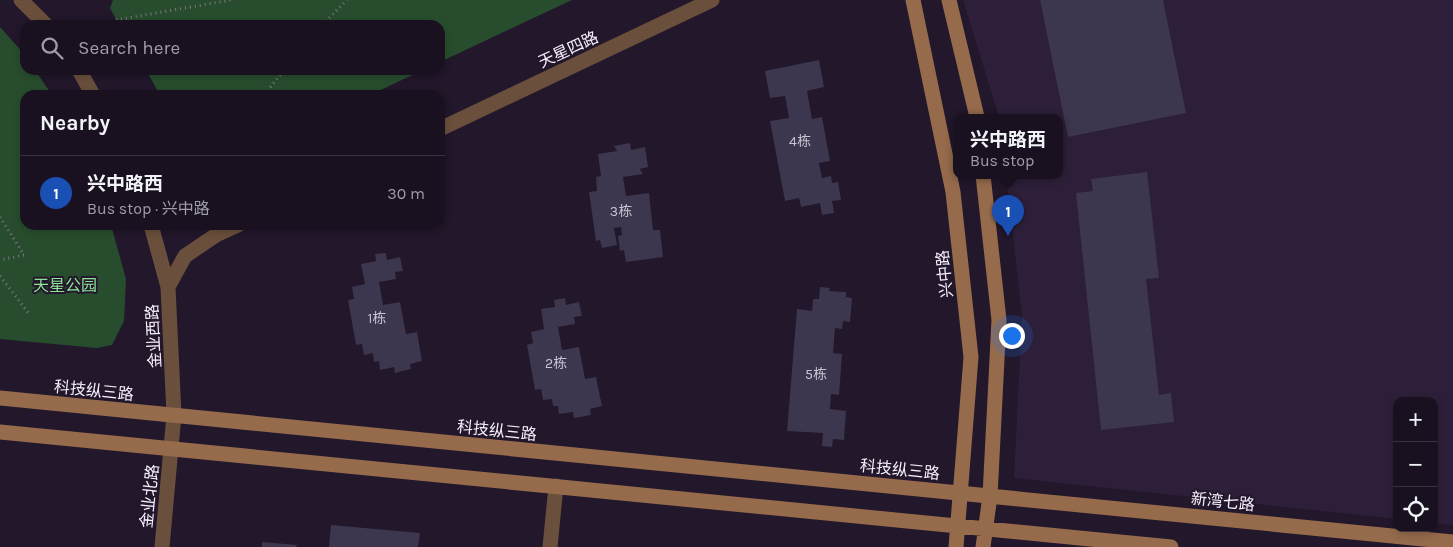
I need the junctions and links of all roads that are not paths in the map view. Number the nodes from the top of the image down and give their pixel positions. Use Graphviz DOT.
graph roads {
  1 [pos="22,0"];
  2 [pos="712,0"];
  3 [pos="913,0"];
  4 [pos="949,0"];
  5 [pos="41,20"];
  6 [pos="82,75"];
  7 [pos="91,90"];
  8 [pos="976,114"];
  9 [pos="445,127"];
  10 [pos="983,179"];
  11 [pos="152,230"];
  12 [pos="227,230"];
  13 [pos="168,287"];
  14 [pos="0,398"];
  15 [pos="174,415"];
  16 [pos="0,432"];
  17 [pos="171,448"];
  18 [pos="556,486"];
  19 [pos="961,493"];
  20 [pos="990,496"];
  21 [pos="958,525"];
  22 [pos="985,529"];
  23 [pos="1453,542"];
  24 [pos="162,547"];
  25 [pos="550,547"];
  26 [pos="956,547"];
  27 [pos="983,547"];
  28 [pos="1171,547"];
  1 -- 5 [label="street"];
  2 -- 9 [label="street, 天星四路"];
  3 -- 19 [label="street, 兴中路"];
  4 -- 8 [label="street"];
  6 -- 7 [label="street"];
  10 -- 20 [label="street"];
  11 -- 13 [label="street, 金业西路"];
  12 -- 13 [label="street"];
  13 -- 15 [label="street, 金业西路"];
  14 -- 15 [label="street, 科技纵三路"];
  15 -- 17 [label="street, 金业西路"];
  15 -- 19 [label="street, 科技纵三路"];
  16 -- 17 [label="street"];
  17 -- 18 [label="street"];
  17 -- 24 [label="street, 金业北路"];
  18 -- 21 [label="street"];
  18 -- 25 [label="street"];
  19 -- 20 [label="street, 科技纵三路"];
  19 -- 21 [label="street, 兴中路"];
  20 -- 22 [label="street"];
  20 -- 23 [label="street, 新湾七路"];
  21 -- 22 [label="street"];
  21 -- 26 [label="street, 兴中路"];
  22 -- 27 [label="street"];
  22 -- 28 [label="street"];
}
